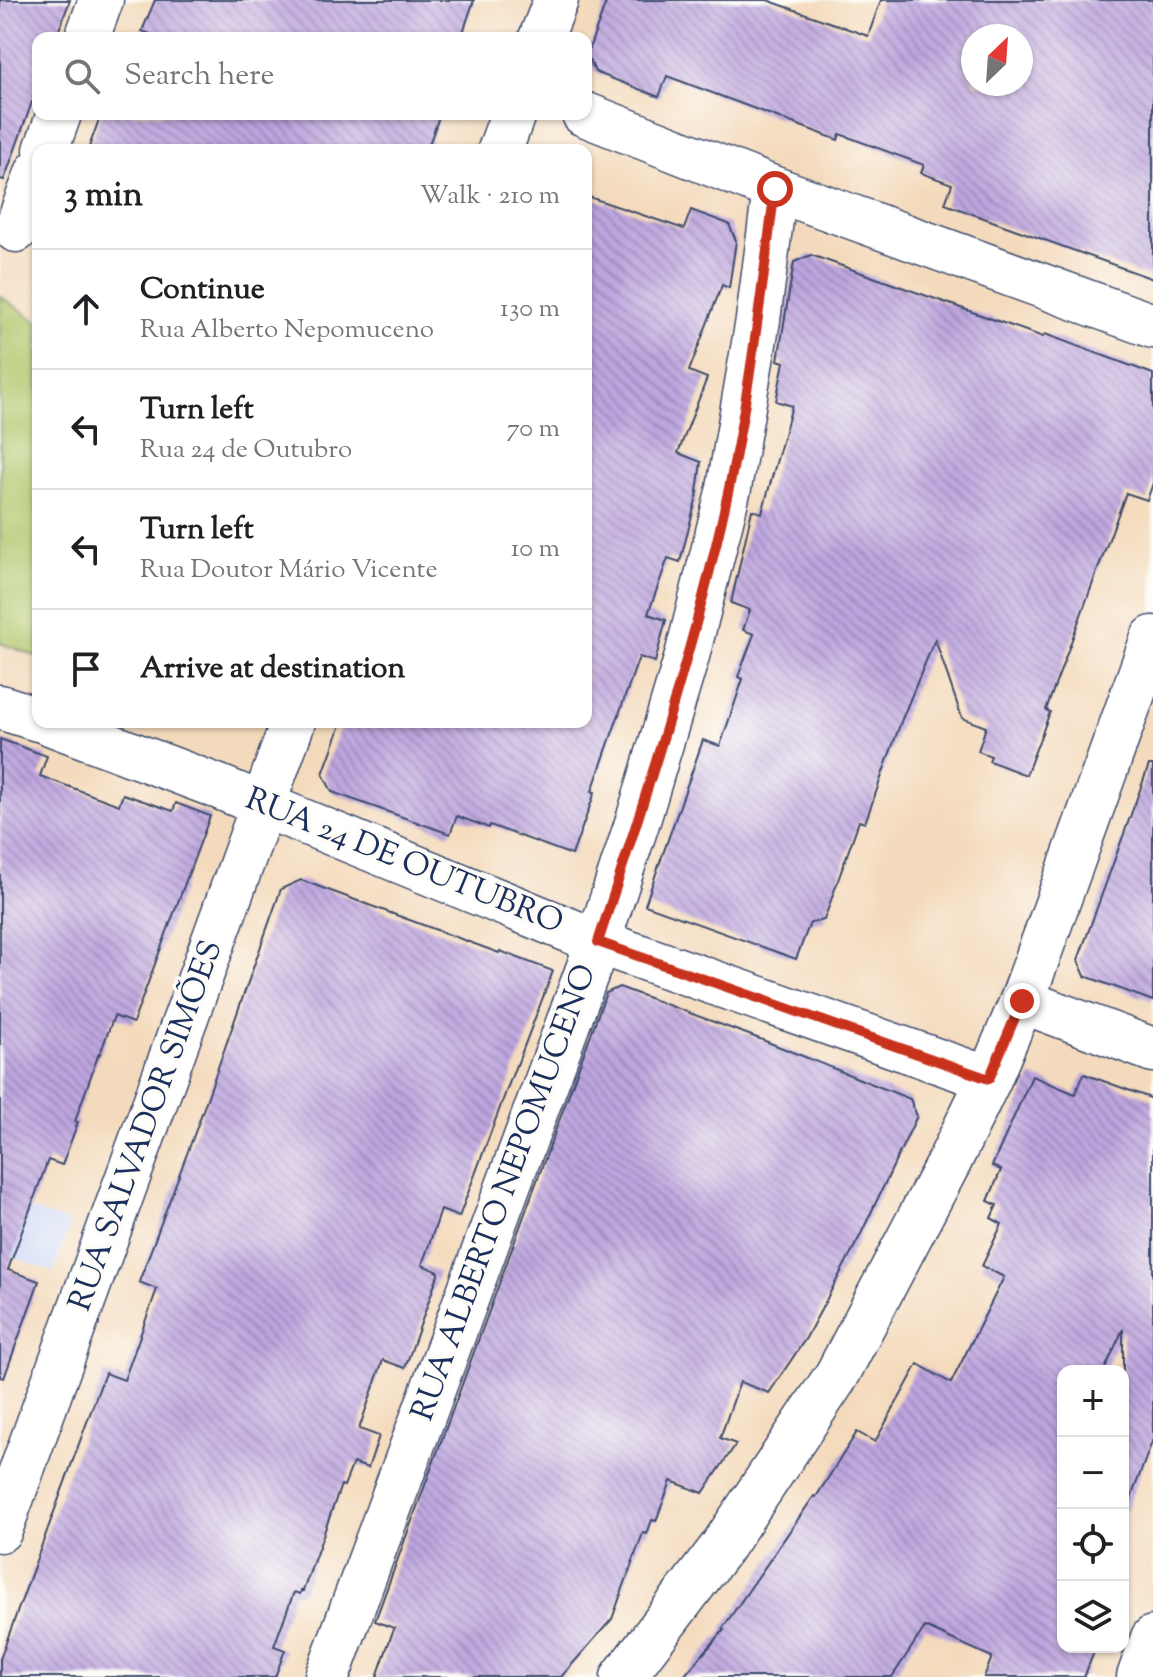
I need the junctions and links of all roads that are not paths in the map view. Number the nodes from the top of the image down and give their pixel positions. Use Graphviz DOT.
graph roads {
  1 [pos="101,0"];
  2 [pos="556,0"];
  3 [pos="89,32"];
  4 [pos="543,32"];
  5 [pos="592,117"];
  6 [pos="57,120"];
  7 [pos="511,120"];
  8 [pos="48,144"];
  9 [pos="502,144"];
  10 [pos="32,189"];
  11 [pos="775,189"];
  12 [pos="18,231"];
  13 [pos="1153,326"];
  14 [pos="1153,638"];
  15 [pos="0,707"];
  16 [pos="32,717"];
  17 [pos="63,728"];
  18 [pos="291,728"];
  19 [pos="264,805"];
  20 [pos="598,942"];
  21 [pos="1022,1001"];
  22 [pos="1153,1050"];
  23 [pos="989,1079"];
  24 [pos="0,1530"];
  25 [pos="1153,1638"];
  26 [pos="327,1677"];
  27 [pos="623,1677"];
  28 [pos="1139,1677"];
  1 -- 3 [label="street"];
  2 -- 4 [label="street"];
  5 -- 11 [label="street"];
  6 -- 8 [label="street"];
  7 -- 9 [label="street"];
  10 -- 12 [label="street"];
  11 -- 13 [label="street"];
  11 -- 20 [label="street, RUA ALBERTO NEPOMUCENO"];
  14 -- 21 [label="street"];
  15 -- 16 [label="street"];
  17 -- 19 [label="street, RUA 24 DE OUTUBRO"];
  18 -- 19 [label="street, RUA SALVADOR SIMÕES"];
  19 -- 20 [label="street, RUA 24 DE OUTUBRO"];
  19 -- 24 [label="street, RUA SALVADOR SIMÕES"];
  20 -- 23 [label="street, RUA 24 DE OUTUBRO"];
  20 -- 26 [label="street, RUA ALBERTO NEPOMUCENO"];
  21 -- 22 [label="street"];
  21 -- 23 [label="street"];
  23 -- 27 [label="street"];
  25 -- 28 [label="street"];
}
